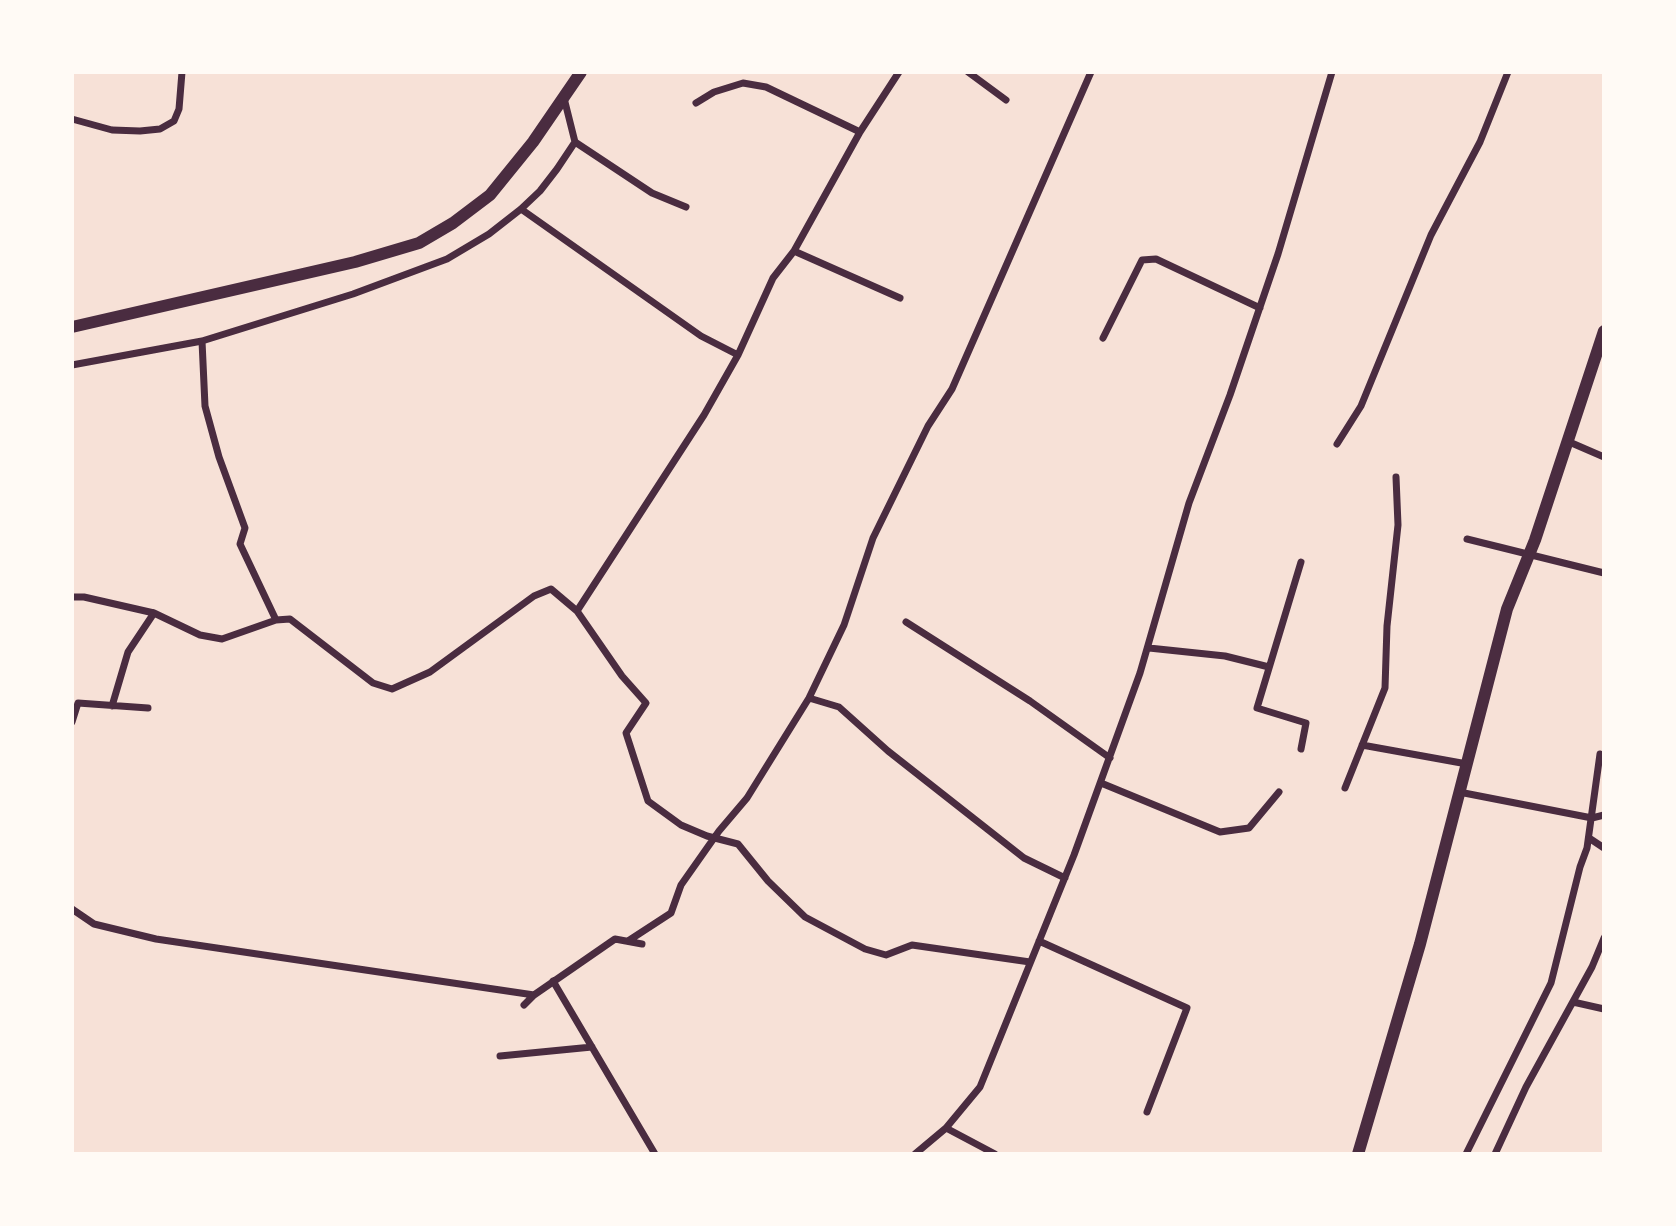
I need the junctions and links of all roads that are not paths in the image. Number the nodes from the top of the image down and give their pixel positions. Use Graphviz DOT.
graph roads {
  1 [pos="182,72"];
  2 [pos="581,72"];
  3 [pos="900,72"];
  4 [pos="968,72"];
  5 [pos="1091,72"];
  6 [pos="1332,72"];
  7 [pos="1508,72"];
  8 [pos="564,98"];
  9 [pos="1006,100"];
  10 [pos="696,103"];
  11 [pos="72,119"];
  12 [pos="860,132"];
  13 [pos="575,142"];
  14 [pos="685,207"];
  15 [pos="521,209"];
  16 [pos="793,251"];
  17 [pos="900,298"];
  18 [pos="1259,308"];
  19 [pos="72,327"];
  20 [pos="1604,331"];
  21 [pos="1103,338"];
  22 [pos="202,341"];
  23 [pos="738,355"];
  24 [pos="72,365"];
  25 [pos="1567,441"];
  26 [pos="1337,444"];
  27 [pos="1604,457"];
  28 [pos="1396,477"];
  29 [pos="1466,540"];
  30 [pos="1529,555"];
  31 [pos="1301,562"];
  32 [pos="1604,573"];
  33 [pos="72,597"];
  34 [pos="577,611"];
  35 [pos="153,614"];
  36 [pos="276,620"];
  37 [pos="906,622"];
  38 [pos="1149,648"];
  39 [pos="1269,667"];
  40 [pos="809,698"];
  41 [pos="112,706"];
  42 [pos="148,708"];
  43 [pos="72,722"];
  44 [pos="1362,745"];
  45 [pos="1301,749"];
  46 [pos="1600,754"];
  47 [pos="1110,758"];
  48 [pos="1467,764"];
  49 [pos="1101,783"];
  50 [pos="1345,788"];
  51 [pos="1279,792"];
  52 [pos="1459,792"];
  53 [pos="1604,815"];
  54 [pos="1592,818"];
  55 [pos="1589,838"];
  56 [pos="715,839"];
  57 [pos="1604,848"];
  58 [pos="1065,878"];
  59 [pos="72,909"];
  60 [pos="1604,938"];
  61 [pos="628,941"];
  62 [pos="1039,941"];
  63 [pos="642,944"];
  64 [pos="1602,952"];
  65 [pos="1030,962"];
  66 [pos="553,981"];
  67 [pos="534,995"];
  68 [pos="1573,1002"];
  69 [pos="524,1005"];
  70 [pos="1604,1009"];
  71 [pos="592,1047"];
  72 [pos="500,1056"];
  73 [pos="1147,1112"];
  74 [pos="946,1128"];
  75 [pos="655,1154"];
  76 [pos="915,1154"];
  77 [pos="995,1154"];
  78 [pos="1358,1154"];
  79 [pos="1466,1154"];
  80 [pos="1495,1154"];
  1 -- 11 [label="street"];
  2 -- 8 [label="street"];
  3 -- 12 [label="street"];
  4 -- 9 [label="street"];
  5 -- 40 [label="street"];
  6 -- 18 [label="street"];
  7 -- 26 [label="street"];
  8 -- 13 [label="street"];
  8 -- 19 [label="street"];
  10 -- 12 [label="street"];
  12 -- 16 [label="street"];
  13 -- 14 [label="street"];
  13 -- 15 [label="street"];
  15 -- 22 [label="street"];
  15 -- 23 [label="street"];
  16 -- 17 [label="street"];
  16 -- 23 [label="street"];
  18 -- 21 [label="street"];
  18 -- 38 [label="street"];
  20 -- 25 [label="street"];
  22 -- 24 [label="street"];
  22 -- 36 [label="street"];
  23 -- 34 [label="street"];
  25 -- 27 [label="street"];
  25 -- 30 [label="street"];
  28 -- 44 [label="street"];
  29 -- 30 [label="street"];
  30 -- 32 [label="street"];
  30 -- 48 [label="street"];
  31 -- 39 [label="street"];
  33 -- 35 [label="street"];
  34 -- 36 [label="street"];
  34 -- 56 [label="street"];
  35 -- 36 [label="street"];
  35 -- 41 [label="street"];
  37 -- 47 [label="street"];
  38 -- 39 [label="street"];
  38 -- 47 [label="street"];
  39 -- 45 [label="street"];
  40 -- 56 [label="street"];
  40 -- 58 [label="street"];
  41 -- 42 [label="street"];
  41 -- 43 [label="street"];
  44 -- 48 [label="street"];
  44 -- 50 [label="street"];
  46 -- 54 [label="street"];
  47 -- 49 [label="street"];
  48 -- 52 [label="street"];
  49 -- 51 [label="street"];
  49 -- 58 [label="street"];
  52 -- 54 [label="street"];
  52 -- 78 [label="street"];
  53 -- 54 [label="street"];
  54 -- 55 [label="street"];
  55 -- 57 [label="street"];
  55 -- 79 [label="street"];
  56 -- 61 [label="street"];
  56 -- 65 [label="street"];
  58 -- 62 [label="street"];
  59 -- 67 [label="street"];
  60 -- 64 [label="street"];
  61 -- 63 [label="street"];
  61 -- 66 [label="street"];
  62 -- 65 [label="street"];
  62 -- 73 [label="street"];
  64 -- 68 [label="street"];
  65 -- 74 [label="street"];
  66 -- 67 [label="street"];
  66 -- 71 [label="street"];
  67 -- 69 [label="street"];
  68 -- 70 [label="street"];
  68 -- 80 [label="street"];
  71 -- 72 [label="street"];
  71 -- 75 [label="street"];
  74 -- 76 [label="street"];
  74 -- 77 [label="street"];
}
